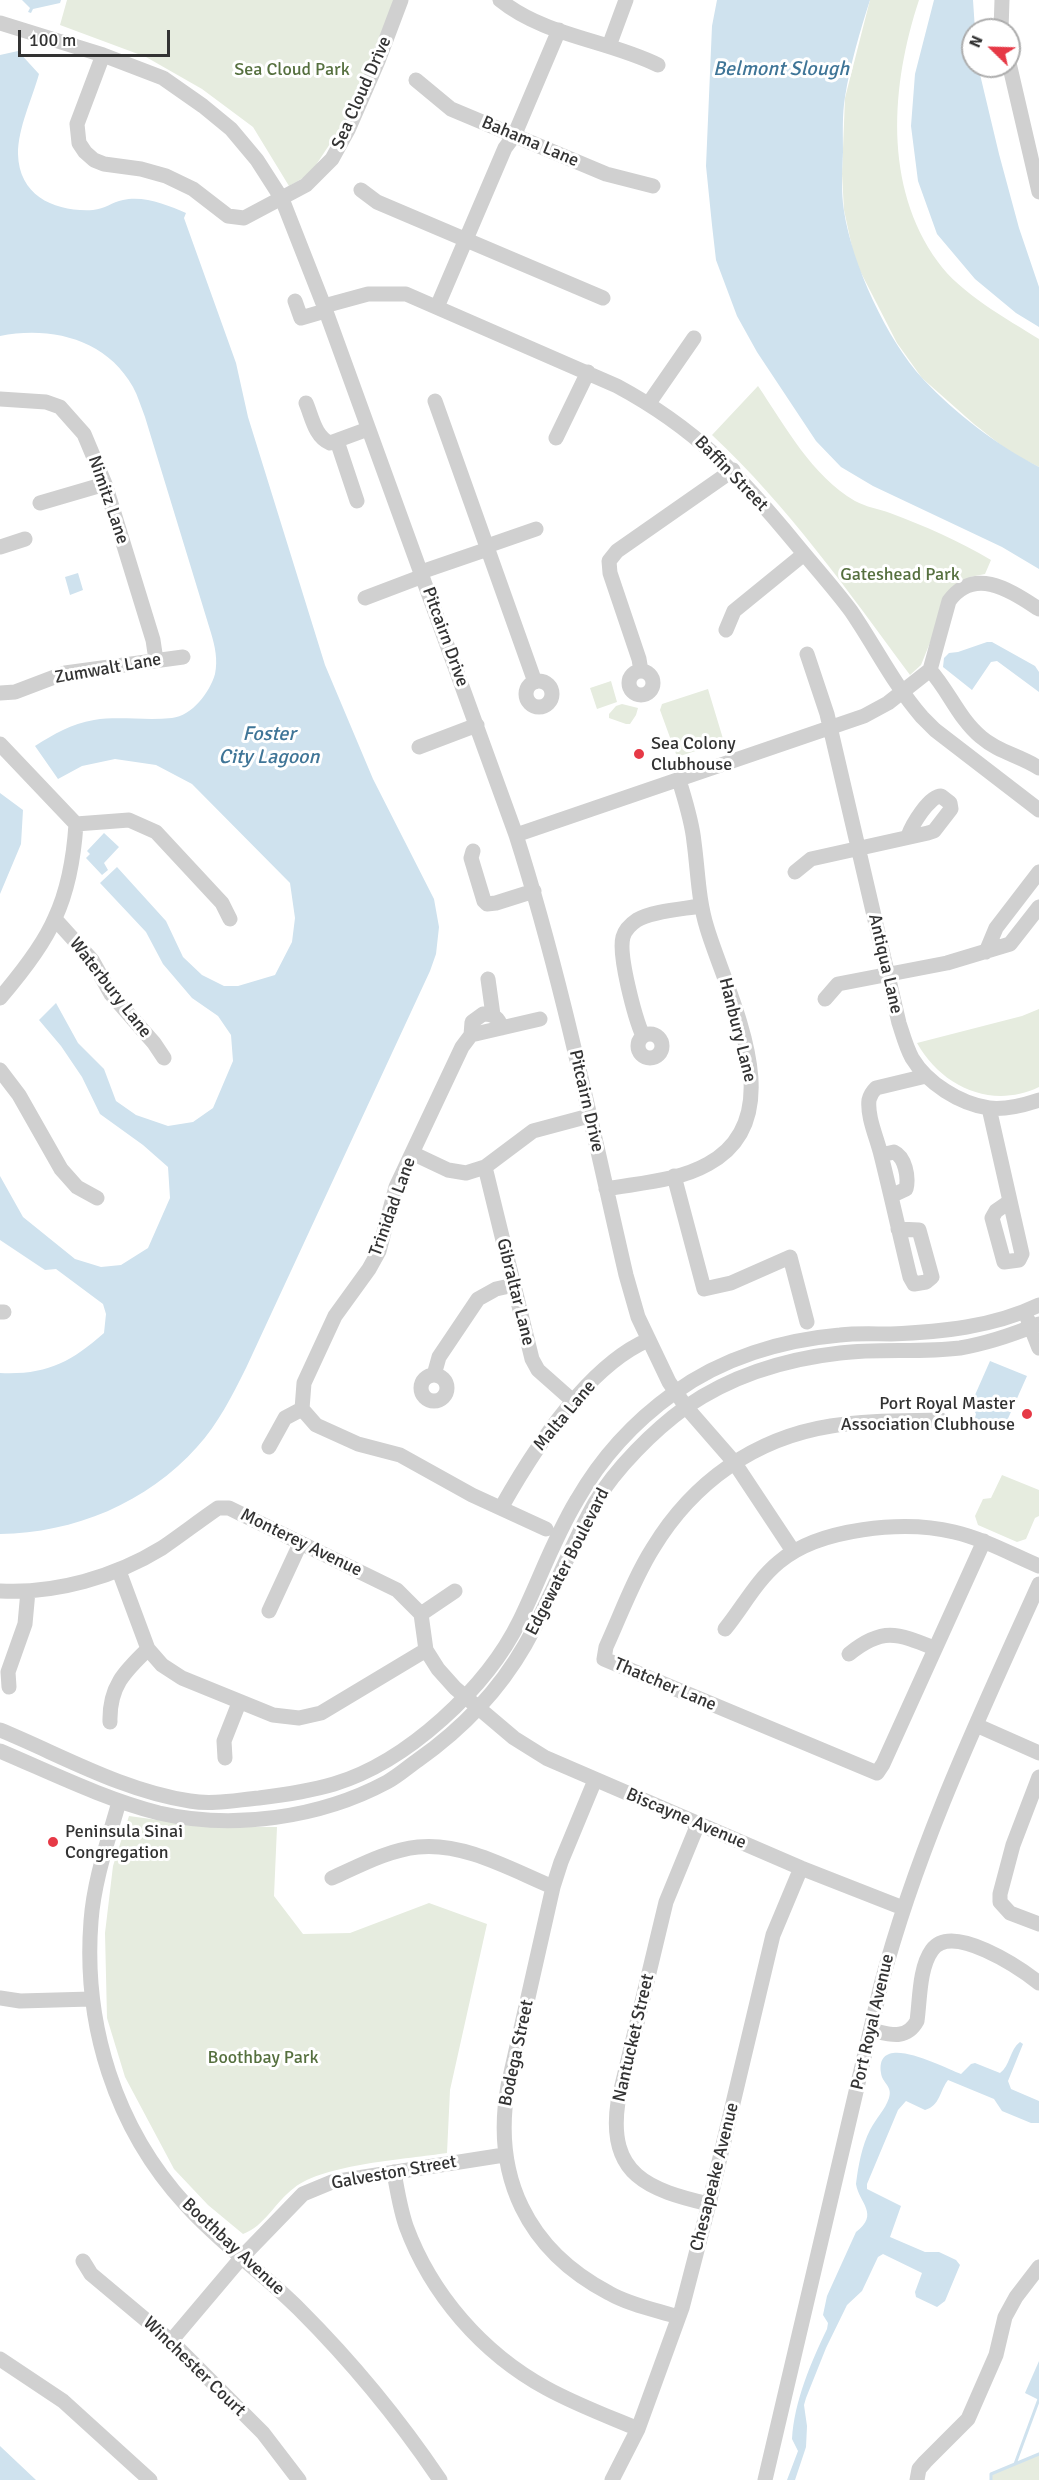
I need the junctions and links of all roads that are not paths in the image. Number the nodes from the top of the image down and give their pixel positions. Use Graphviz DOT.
graph roads {
  1 [pos="401,0"];
  2 [pos="500,0"];
  3 [pos="626,0"];
  4 [pos="1002,0"];
  5 [pos="1001,18"];
  6 [pos="0,23"];
  7 [pos="559,30"];
  8 [pos="609,46"];
  9 [pos="103,55"];
  10 [pos="658,65"];
  11 [pos="1012,78"];
  12 [pos="416,80"];
  13 [pos="514,136"];
  14 [pos="653,186"];
  15 [pos="361,190"];
  16 [pos="1039,192"];
  17 [pos="282,199"];
  18 [pos="470,242"];
  19 [pos="603,298"];
  20 [pos="295,301"];
  21 [pos="324,308"];
  22 [pos="442,308"];
  23 [pos="694,338"];
  24 [pos="588,372"];
  25 [pos="0,399"];
  26 [pos="435,401"];
  27 [pos="306,403"];
  28 [pos="649,403"];
  29 [pos="368,429"];
  30 [pos="556,438"];
  31 [pos="337,441"];
  32 [pos="733,470"];
  33 [pos="105,484"];
  34 [pos="357,501"];
  35 [pos="40,503"];
  36 [pos="536,529"];
  37 [pos="25,539"];
  38 [pos="0,547"];
  39 [pos="488,548"];
  40 [pos="804,554"];
  41 [pos="422,574"];
  42 [pos="365,598"];
  43 [pos="1039,609"];
  44 [pos="726,630"];
  45 [pos="807,654"];
  46 [pos="183,657"];
  47 [pos="156,660"];
  48 [pos="930,670"];
  49 [pos="641,671"];
  50 [pos="535,682"];
  51 [pos="904,691"];
  52 [pos="0,693"];
  53 [pos="477,725"];
  54 [pos="830,728"];
  55 [pos="0,744"];
  56 [pos="419,747"];
  57 [pos="1039,768"];
  58 [pos="680,780"];
  59 [pos="1039,810"];
  60 [pos="76,824"];
  61 [pos="516,835"];
  62 [pos="908,836"];
  63 [pos="858,847"];
  64 [pos="473,851"];
  65 [pos="795,872"];
  66 [pos="1039,872"];
  67 [pos="534,891"];
  68 [pos="700,906"];
  69 [pos="1039,907"];
  70 [pos="55,919"];
  71 [pos="230,919"];
  72 [pos="986,952"];
  73 [pos="888,974"];
  74 [pos="488,980"];
  75 [pos="0,998"];
  76 [pos="825,999"];
  77 [pos="493,1015"];
  78 [pos="540,1019"];
  79 [pos="502,1028"];
  80 [pos="471,1035"];
  81 [pos="643,1036"];
  82 [pos="164,1058"];
  83 [pos="0,1071"];
  84 [pos="926,1076"];
  85 [pos="1039,1100"];
  86 [pos="989,1108"];
  87 [pos="589,1116"];
  88 [pos="412,1153"];
  89 [pos="485,1167"];
  90 [pos="674,1176"];
  91 [pos="606,1189"];
  92 [pos="97,1198"];
  93 [pos="1009,1202"];
  94 [pos="898,1229"];
  95 [pos="514,1285"];
  96 [pos="1039,1305"];
  97 [pos="1024,1312"];
  98 [pos="807,1322"];
  99 [pos="1035,1326"];
  100 [pos="648,1340"];
  101 [pos="1039,1348"];
  102 [pos="434,1375"];
  103 [pos="675,1392"];
  104 [pos="573,1401"];
  105 [pos="686,1407"];
  106 [pos="302,1409"];
  107 [pos="941,1420"];
  108 [pos="269,1447"];
  109 [pos="734,1462"];
  110 [pos="501,1508"];
  111 [pos="546,1529"];
  112 [pos="984,1541"];
  113 [pos="300,1544"];
  114 [pos="793,1551"];
  115 [pos="1039,1566"];
  116 [pos="119,1570"];
  117 [pos="1039,1584"];
  118 [pos="0,1591"];
  119 [pos="28,1591"];
  120 [pos="454,1591"];
  121 [pos="269,1611"];
  122 [pos="421,1614"];
  123 [pos="725,1629"];
  124 [pos="148,1648"];
  125 [pos="934,1648"];
  126 [pos="426,1650"];
  127 [pos="849,1654"];
  128 [pos="9,1687"];
  129 [pos="468,1697"];
  130 [pos="239,1702"];
  131 [pos="480,1708"];
  132 [pos="110,1722"];
  133 [pos="976,1725"];
  134 [pos="0,1730"];
  135 [pos="0,1737"];
  136 [pos="0,1751"];
  137 [pos="1039,1753"];
  138 [pos="225,1758"];
  139 [pos="1039,1777"];
  140 [pos="594,1780"];
  141 [pos="232,1801"];
  142 [pos="119,1802"];
  143 [pos="698,1824"];
  144 [pos="801,1868"];
  145 [pos="332,1878"];
  146 [pos="553,1887"];
  147 [pos="903,1908"];
  148 [pos="1039,1924"];
  149 [pos="1039,1983"];
  150 [pos="0,1998"];
  151 [pos="91,1999"];
  152 [pos="871,2030"];
  153 [pos="504,2155"];
  154 [pos="394,2172"];
  155 [pos="709,2204"];
  156 [pos="242,2257"];
  157 [pos="83,2261"];
  158 [pos="1039,2267"];
  159 [pos="678,2317"];
  160 [pos="171,2341"];
  161 [pos="0,2359"];
  162 [pos="638,2429"];
  163 [pos="150,2480"];
  164 [pos="299,2480"];
  165 [pos="440,2480"];
  166 [pos="612,2480"];
  167 [pos="765,2480"];
  168 [pos="917,2480"];
  1 -- 17 [label="street, Sea Cloud Drive"];
  2 -- 7 [label="street"];
  3 -- 8 [label="street"];
  4 -- 5 [label="street"];
  6 -- 9 [label="street, Pitcairn Drive"];
  7 -- 8 [label="street"];
  7 -- 13 [label="street"];
  8 -- 10 [label="street"];
  9 -- 17 [label="street, Pitcairn Drive"];
  9 -- 17 [label="street, Sea Cloud Drive"];
  11 -- 16 [label="street"];
  12 -- 13 [label="street, Bahama Lane"];
  13 -- 14 [label="street, Bahama Lane"];
  13 -- 18 [label="street"];
  15 -- 18 [label="street"];
  17 -- 21 [label="street, Pitcairn Drive"];
  18 -- 19 [label="street"];
  18 -- 22 [label="street"];
  20 -- 21 [label="street, Baffin Street"];
  21 -- 22 [label="street, Baffin Street"];
  21 -- 29 [label="street, Pitcairn Drive"];
  22 -- 24 [label="street, Baffin Street"];
  23 -- 28 [label="street"];
  24 -- 28 [label="street, Baffin Street"];
  24 -- 30 [label="street"];
  25 -- 33 [label="street, Nimitz Lane"];
  26 -- 39 [label="street"];
  27 -- 31 [label="street"];
  28 -- 32 [label="street, Baffin Street"];
  29 -- 31 [label="street"];
  29 -- 41 [label="street, Pitcairn Drive"];
  31 -- 34 [label="street"];
  32 -- 40 [label="street, Baffin Street"];
  32 -- 49 [label="street"];
  33 -- 35 [label="street"];
  33 -- 47 [label="street, Nimitz Lane"];
  36 -- 39 [label="street"];
  37 -- 38 [label="street"];
  39 -- 41 [label="street"];
  39 -- 50 [label="street"];
  40 -- 44 [label="street"];
  40 -- 51 [label="street, Baffin Street"];
  41 -- 42 [label="street"];
  41 -- 53 [label="street, Pitcairn Drive"];
  43 -- 48 [label="street"];
  45 -- 54 [label="street, Antiqua Lane"];
  46 -- 47 [label="street, Zumwalt Lane"];
  47 -- 52 [label="street, Zumwalt Lane"];
  48 -- 51 [label="street"];
  48 -- 57 [label="street"];
  51 -- 54 [label="street"];
  51 -- 59 [label="street, Baffin Street"];
  53 -- 56 [label="street"];
  53 -- 61 [label="street, Pitcairn Drive"];
  54 -- 58 [label="street"];
  54 -- 63 [label="street, Antiqua Lane"];
  55 -- 60 [label="street"];
  58 -- 61 [label="street"];
  58 -- 68 [label="street, Hanbury Lane"];
  60 -- 70 [label="street"];
  60 -- 71 [label="street"];
  61 -- 67 [label="street, Pitcairn Drive"];
  62 -- 63 [label="street"];
  63 -- 65 [label="street"];
  63 -- 73 [label="street, Antiqua Lane"];
  64 -- 67 [label="street"];
  66 -- 72 [label="street"];
  67 -- 87 [label="street, Pitcairn Drive"];
  68 -- 81 [label="street"];
  68 -- 90 [label="street, Hanbury Lane"];
  69 -- 72 [label="street"];
  70 -- 75 [label="street"];
  70 -- 82 [label="street, Waterbury Lane"];
  72 -- 73 [label="street"];
  73 -- 76 [label="street"];
  73 -- 84 [label="street, Antiqua Lane"];
  74 -- 77 [label="street"];
  77 -- 79 [label="street"];
  77 -- 80 [label="street, Trinidad Lane"];
  78 -- 79 [label="street"];
  79 -- 80 [label="street"];
  80 -- 88 [label="street, Trinidad Lane"];
  83 -- 92 [label="street"];
  84 -- 86 [label="street, Antiqua Lane"];
  84 -- 94 [label="street"];
  85 -- 86 [label="street, Antiqua Lane"];
  86 -- 93 [label="street"];
  87 -- 89 [label="street"];
  87 -- 91 [label="street, Pitcairn Drive"];
  88 -- 89 [label="street"];
  88 -- 106 [label="street, Trinidad Lane"];
  89 -- 95 [label="street, Gibraltar Lane"];
  90 -- 91 [label="street, Hanbury Lane"];
  90 -- 98 [label="street"];
  91 -- 100 [label="street, Pitcairn Drive"];
  95 -- 102 [label="street"];
  95 -- 104 [label="street, Gibraltar Lane"];
  96 -- 97 [label="street, Edgewater Boulevard"];
  97 -- 99 [label="street"];
  97 -- 103 [label="street, Edgewater Boulevard"];
  99 -- 101 [label="street"];
  99 -- 105 [label="street, Edgewater Boulevard"];
  100 -- 103 [label="street, Pitcairn Drive"];
  100 -- 104 [label="street, Malta Lane"];
  103 -- 105 [label="street, Pitcairn Drive"];
  103 -- 129 [label="street, Edgewater Boulevard"];
  104 -- 110 [label="street, Malta Lane"];
  105 -- 109 [label="street, Pitcairn Drive"];
  105 -- 131 [label="street, Edgewater Boulevard"];
  106 -- 108 [label="street"];
  106 -- 110 [label="street"];
  107 -- 109 [label="street, Thatcher Lane"];
  109 -- 114 [label="street, Pitcairn Drive"];
  109 -- 125 [label="street, Thatcher Lane"];
  110 -- 111 [label="street"];
  112 -- 114 [label="street"];
  112 -- 115 [label="street"];
  112 -- 125 [label="street, Thatcher Lane"];
  113 -- 116 [label="street, Monterey Avenue"];
  113 -- 121 [label="street"];
  113 -- 122 [label="street, Monterey Avenue"];
  114 -- 123 [label="street"];
  116 -- 119 [label="street, Monterey Avenue"];
  116 -- 124 [label="street"];
  117 -- 133 [label="street, Port Royal Avenue"];
  118 -- 119 [label="street, Monterey Avenue"];
  119 -- 128 [label="street"];
  120 -- 122 [label="street"];
  122 -- 126 [label="street"];
  124 -- 130 [label="street"];
  124 -- 132 [label="street"];
  125 -- 127 [label="street"];
  126 -- 129 [label="street"];
  126 -- 130 [label="street"];
  129 -- 131 [label="street"];
  129 -- 141 [label="street, Edgewater Boulevard"];
  130 -- 138 [label="street"];
  131 -- 140 [label="street, Biscayne Avenue"];
  131 -- 142 [label="street, Edgewater Boulevard"];
  133 -- 137 [label="street"];
  133 -- 147 [label="street, Port Royal Avenue"];
  134 -- 141 [label="street, Edgewater Boulevard"];
  135 -- 142 [label="street, Edgewater Boulevard"];
  136 -- 142 [label="street, Edgewater Boulevard"];
  139 -- 148 [label="street"];
  140 -- 143 [label="street, Biscayne Avenue"];
  140 -- 146 [label="street, Bodega Street"];
  141 -- 142 [label="street, Edgewater Boulevard"];
  142 -- 151 [label="street, Boothbay Avenue"];
  143 -- 144 [label="street, Biscayne Avenue"];
  143 -- 155 [label="street, Nantucket Street"];
  144 -- 147 [label="street, Biscayne Avenue"];
  144 -- 155 [label="street, Chesapeake Avenue"];
  145 -- 146 [label="street"];
  146 -- 153 [label="street, Bodega Street"];
  147 -- 152 [label="street, Port Royal Avenue"];
  149 -- 152 [label="street"];
  150 -- 151 [label="street"];
  151 -- 156 [label="street, Boothbay Avenue"];
  152 -- 167 [label="street, Port Royal Avenue"];
  153 -- 154 [label="street, Galveston Street"];
  153 -- 159 [label="street, Bodega Street"];
  154 -- 156 [label="street, Galveston Street"];
  154 -- 162 [label="street"];
  155 -- 159 [label="street, Chesapeake Avenue"];
  156 -- 160 [label="street, Galveston Street"];
  156 -- 165 [label="street, Boothbay Avenue"];
  157 -- 160 [label="street, Winchester Court"];
  158 -- 168 [label="street"];
  159 -- 162 [label="street, Chesapeake Avenue"];
  160 -- 164 [label="street, Winchester Court"];
  161 -- 163 [label="street"];
  162 -- 166 [label="street, Chesapeake Avenue"];
}
